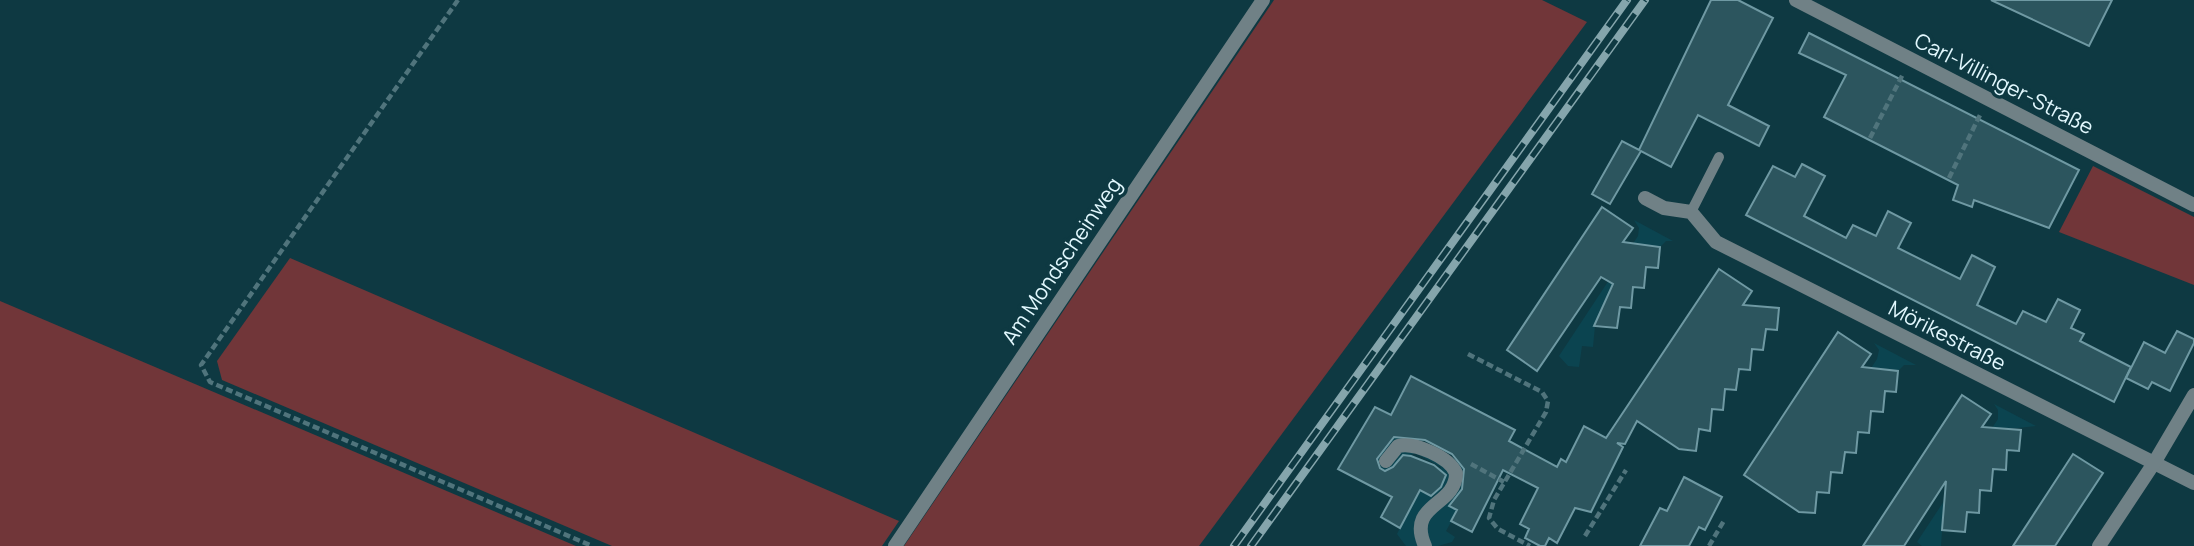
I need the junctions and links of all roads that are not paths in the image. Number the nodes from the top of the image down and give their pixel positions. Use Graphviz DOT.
graph roads {
  1 [pos="1263,0"];
  2 [pos="1796,0"];
  3 [pos="1718,157"];
  4 [pos="1645,198"];
  5 [pos="2194,205"];
  6 [pos="1691,212"];
  7 [pos="2194,395"];
  8 [pos="1386,461"];
  9 [pos="2154,463"];
  10 [pos="2194,483"];
  11 [pos="895,546"];
  12 [pos="1425,546"];
  13 [pos="2099,546"];
  1 -- 11 [label="street, Am Mondscheinweg"];
  2 -- 5 [label="street, Carl-Villinger-Straße"];
  3 -- 6 [label="lane"];
  4 -- 6 [label="street"];
  6 -- 9 [label="street, Mörikestraße"];
  7 -- 9 [label="street"];
  8 -- 12 [label="street"];
  9 -- 10 [label="street, Mörikestraße"];
  9 -- 13 [label="street"];
}
